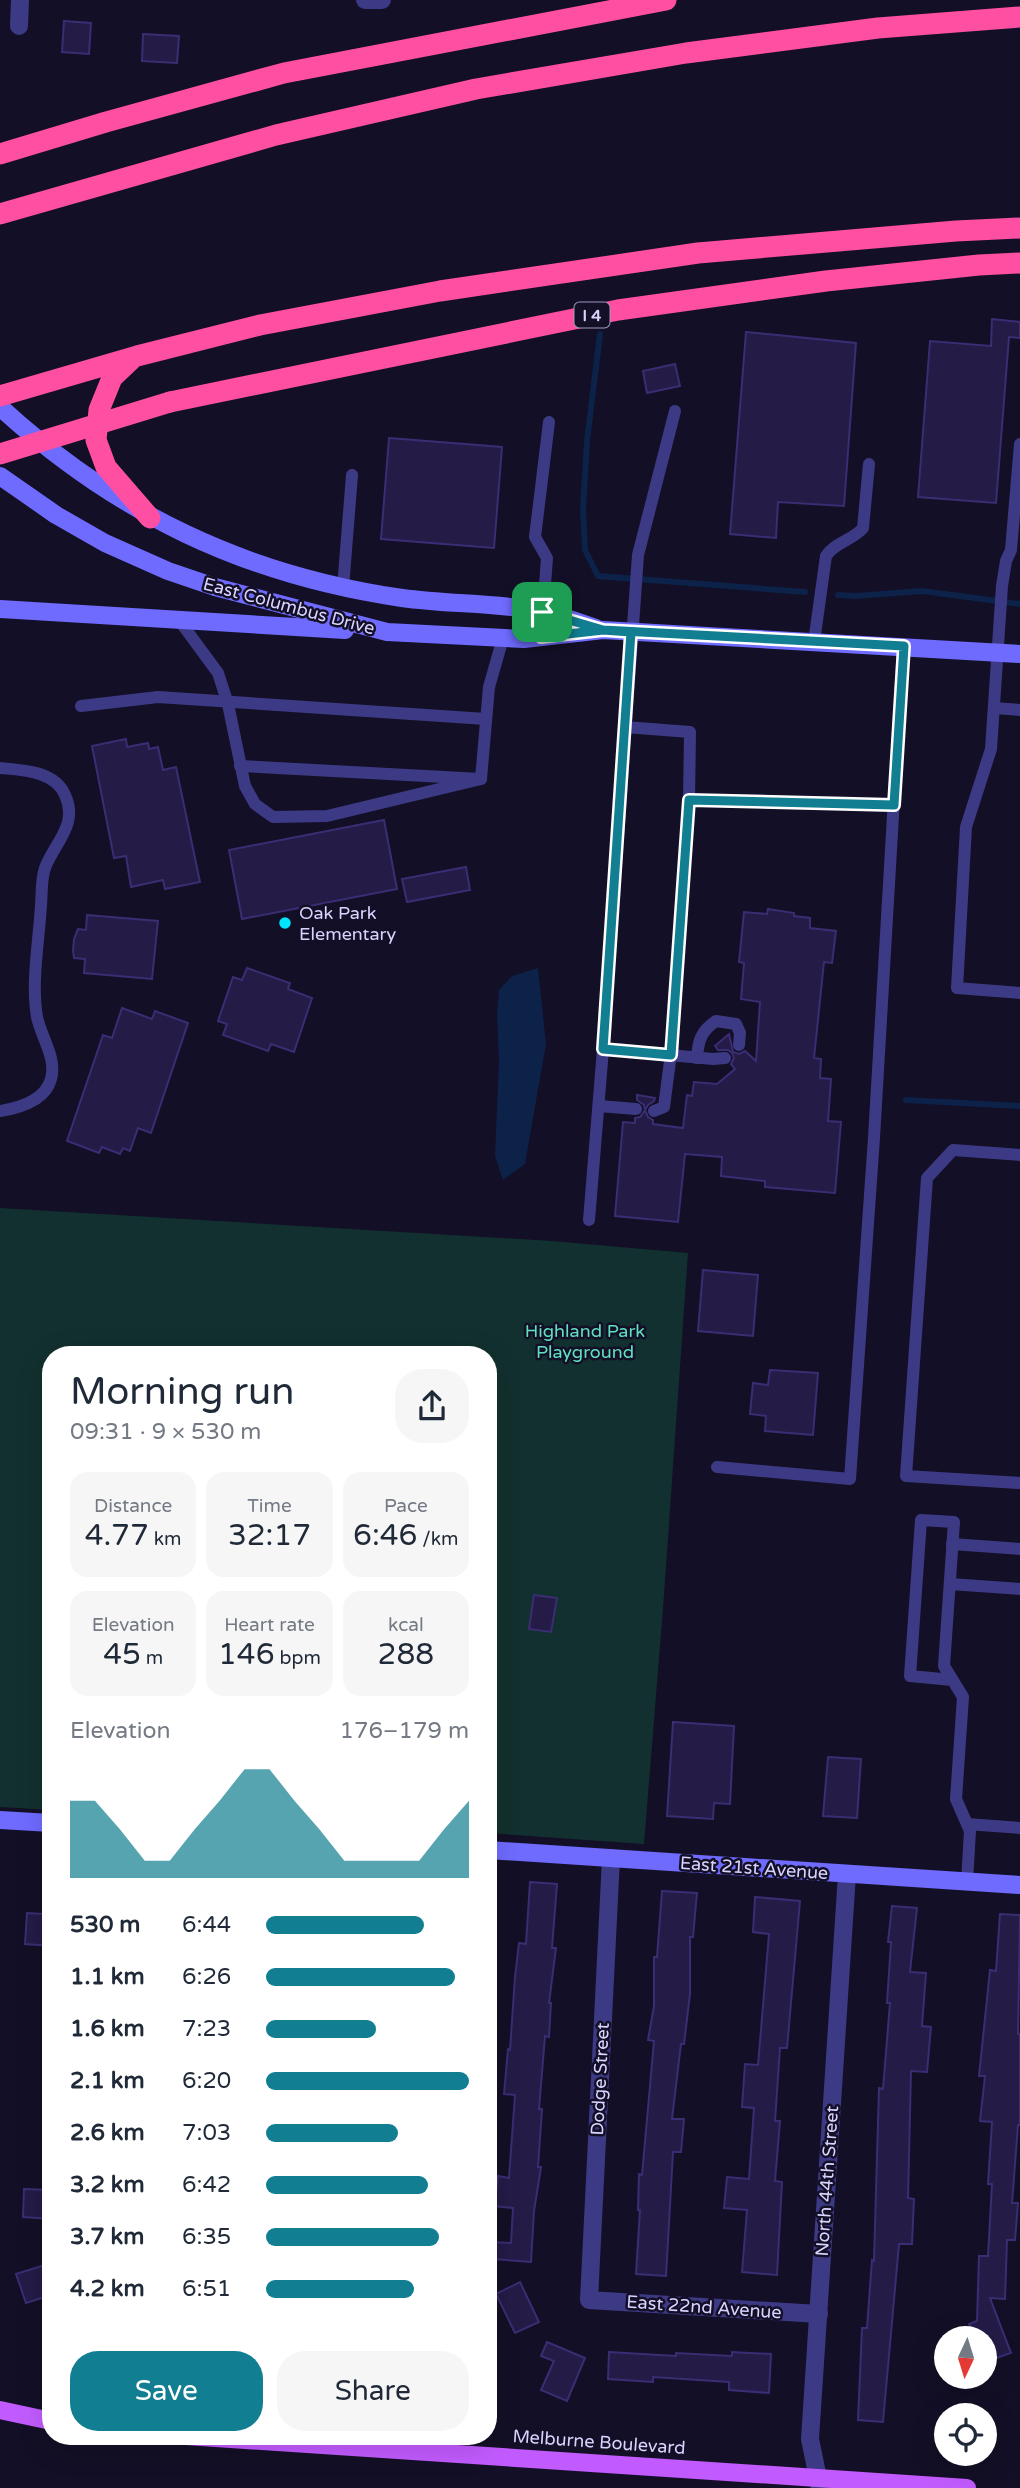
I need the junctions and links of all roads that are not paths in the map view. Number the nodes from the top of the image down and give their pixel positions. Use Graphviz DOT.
graph roads {
  1 [pos="20,0"];
  2 [pos="365,0"];
  3 [pos="382,0"];
  4 [pos="666,0"];
  5 [pos="1020,17"];
  6 [pos="19,26"];
  7 [pos="0,154"];
  8 [pos="0,214"];
  9 [pos="1020,228"];
  10 [pos="1020,263"];
  11 [pos="137,356"];
  12 [pos="0,396"];
  13 [pos="0,407"];
  14 [pos="676,411"];
  15 [pos="549,422"];
  16 [pos="1020,444"];
  17 [pos="0,454"];
  18 [pos="869,464"];
  19 [pos="352,475"];
  20 [pos="0,476"];
  21 [pos="150,518"];
  22 [pos="343,588"];
  23 [pos="0,609"];
  24 [pos="542,612"];
  25 [pos="179,620"];
  26 [pos="603,630"];
  27 [pos="387,632"];
  28 [pos="631,632"];
  29 [pos="541,637"];
  30 [pos="503,638"];
  31 [pos="814,642"];
  32 [pos="904,646"];
  33 [pos="997,652"];
  34 [pos="1020,654"];
  35 [pos="228,704"];
  36 [pos="81,706"];
  37 [pos="994,708"];
  38 [pos="1020,710"];
  39 [pos="486,719"];
  40 [pos="625,727"];
  41 [pos="240,766"];
  42 [pos="0,768"];
  43 [pos="481,779"];
  44 [pos="689,800"];
  45 [pos="894,805"];
  46 [pos="1020,993"];
  47 [pos="739,1045"];
  48 [pos="603,1049"];
  49 [pos="671,1055"];
  50 [pos="697,1058"];
  51 [pos="725,1058"];
  52 [pos="599,1106"];
  53 [pos="636,1109"];
  54 [pos="0,1111"];
  55 [pos="654,1111"];
  56 [pos="1020,1155"];
  57 [pos="589,1220"];
  58 [pos="718,1467"];
  59 [pos="1020,1483"];
  60 [pos="952,1544"];
  61 [pos="1020,1549"];
  62 [pos="950,1584"];
  63 [pos="1020,1589"];
  64 [pos="952,1680"];
  65 [pos="0,1819"];
  66 [pos="42,1822"];
  67 [pos="967,1824"];
  68 [pos="1020,1828"];
  69 [pos="497,1851"];
  70 [pos="611,1858"];
  71 [pos="846,1874"];
  72 [pos="967,1882"];
  73 [pos="1020,1885"];
  74 [pos="589,2300"];
  75 [pos="819,2314"];
  76 [pos="0,2410"];
  77 [pos="42,2419"];
  78 [pos="307,2445"];
  79 [pos="819,2483"];
  80 [pos="967,2488"];
  1 -- 6 [label="street"];
  2 -- 3 [label="street"];
  4 -- 7 [label="highway"];
  5 -- 8 [label="highway"];
  9 -- 11 [label="highway"];
  10 -- 17 [label="highway, I 4, bridge"];
  11 -- 12 [label="highway"];
  11 -- 21 [label="highway"];
  13 -- 21 [label="main road, East Columbus Drive"];
  14 -- 28 [label="lane"];
  15 -- 24 [label="lane"];
  16 -- 33 [label="lane"];
  18 -- 31 [label="lane"];
  19 -- 22 [label="lane"];
  20 -- 27 [label="main road, East Columbus Drive"];
  21 -- 22 [label="main road, East Columbus Drive"];
  22 -- 24 [label="main road, East Columbus Drive"];
  23 -- 25 [label="main road"];
  24 -- 26 [label="main road, East Columbus Drive"];
  24 -- 29 [label="lane"];
  25 -- 27 [label="main road"];
  25 -- 35 [label="lane"];
  26 -- 28 [label="main road, East Columbus Drive"];
  26 -- 29 [label="main road, East Columbus Drive"];
  27 -- 30 [label="main road, East Columbus Drive"];
  28 -- 31 [label="main road, East Columbus Drive"];
  28 -- 40 [label="lane"];
  29 -- 30 [label="main road, East Columbus Drive"];
  30 -- 39 [label="lane"];
  31 -- 32 [label="main road, East Columbus Drive"];
  32 -- 33 [label="main road, East Columbus Drive"];
  32 -- 45 [label="lane"];
  33 -- 34 [label="main road, East Columbus Drive"];
  33 -- 37 [label="lane"];
  35 -- 36 [label="lane"];
  35 -- 39 [label="lane"];
  35 -- 41 [label="lane"];
  37 -- 38 [label="lane"];
  37 -- 46 [label="lane"];
  39 -- 43 [label="lane"];
  40 -- 44 [label="lane"];
  40 -- 48 [label="lane"];
  41 -- 43 [label="lane"];
  41 -- 43 [label="lane"];
  42 -- 54 [label="lane"];
  44 -- 45 [label="lane"];
  44 -- 49 [label="lane"];
  45 -- 58 [label="lane"];
  47 -- 50 [label="lane"];
  48 -- 49 [label="lane"];
  48 -- 52 [label="lane"];
  49 -- 50 [label="lane"];
  49 -- 55 [label="lane"];
  50 -- 51 [label="lane"];
  52 -- 53 [label="lane"];
  52 -- 57 [label="lane"];
  56 -- 59 [label="lane"];
  60 -- 61 [label="lane"];
  60 -- 62 [label="lane"];
  60 -- 64 [label="lane"];
  62 -- 63 [label="lane"];
  62 -- 64 [label="lane"];
  64 -- 67 [label="lane"];
  65 -- 66 [label="main road"];
  67 -- 68 [label="lane"];
  67 -- 72 [label="lane"];
  69 -- 70 [label="main road, East 21st Avenue"];
  70 -- 71 [label="main road, East 21st Avenue"];
  70 -- 74 [label="street, Dodge Street"];
  71 -- 72 [label="main road, East 21st Avenue"];
  71 -- 75 [label="street, North 44th Street"];
  72 -- 73 [label="main road, East 21st Avenue"];
  74 -- 75 [label="street, East 22nd Avenue"];
  75 -- 79 [label="street, North 44th Street"];
  76 -- 77 [label="main road"];
  78 -- 79 [label="main road, Melburne Boulevard"];
  79 -- 80 [label="main road, Melburne Boulevard"];
}
